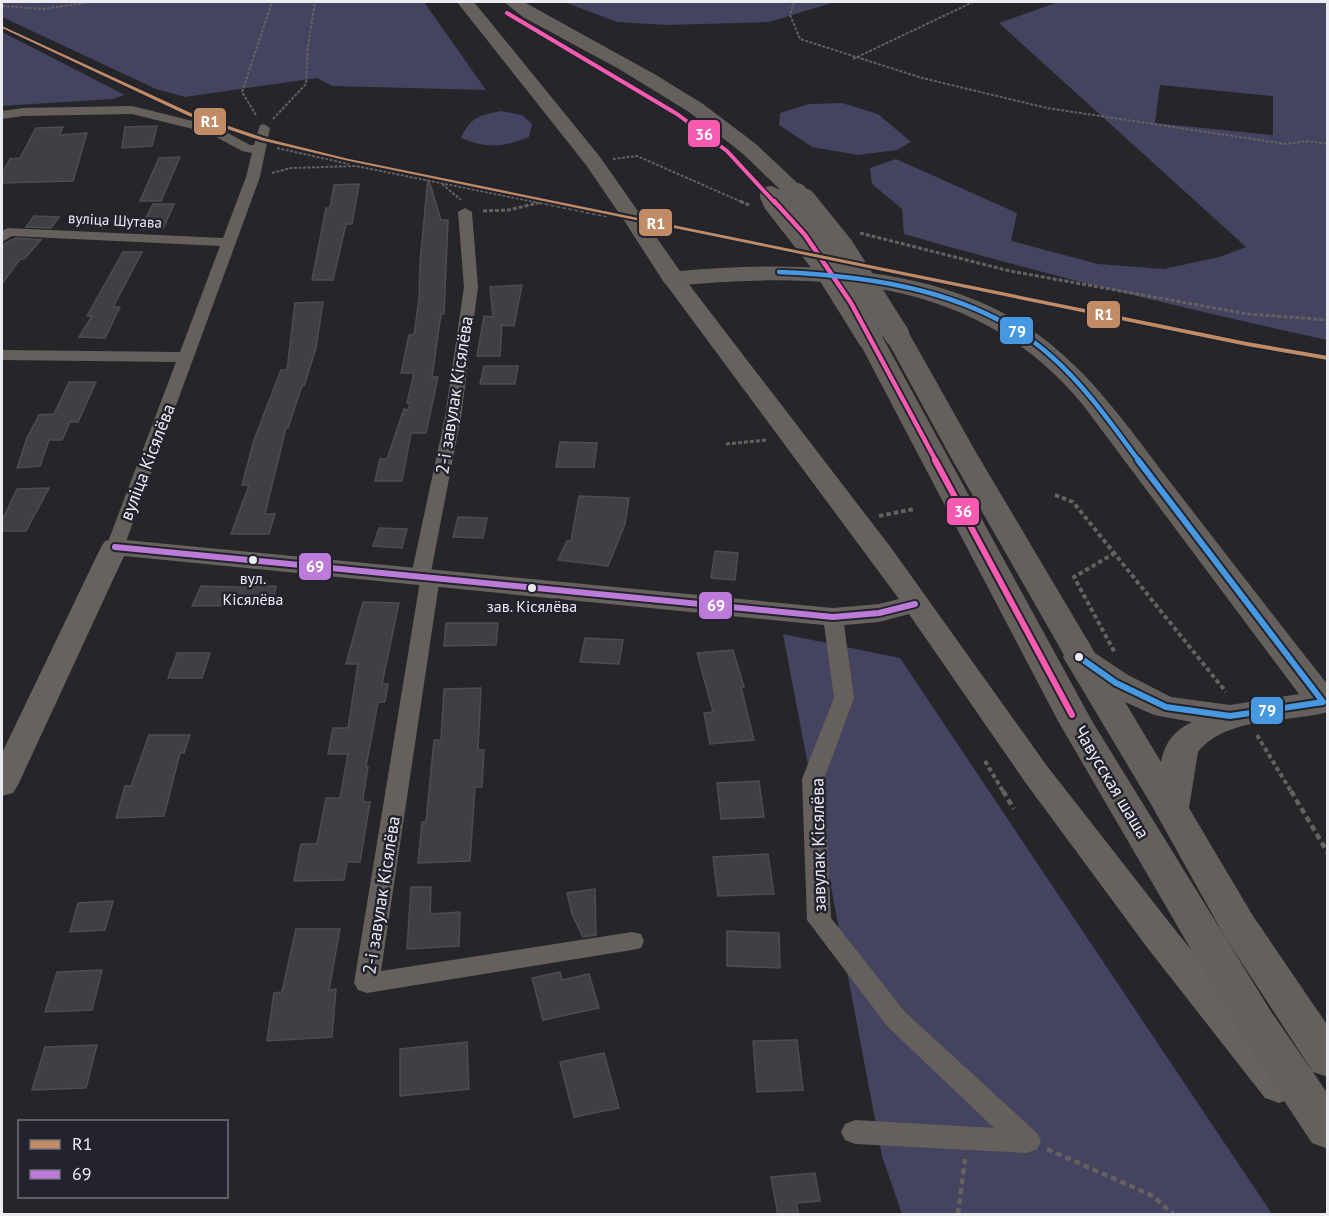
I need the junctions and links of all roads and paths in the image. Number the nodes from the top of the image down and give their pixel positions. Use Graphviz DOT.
graph roads {
  1 [pos="90,2"];
  2 [pos="272,2"];
  3 [pos="315,2"];
  4 [pos="465,2"];
  5 [pos="491,2"];
  6 [pos="513,2"];
  7 [pos="795,2"];
  8 [pos="973,2"];
  9 [pos="2,6"];
  10 [pos="853,59"];
  11 [pos="2,115"];
  12 [pos="264,128"];
  13 [pos="1328,144"];
  14 [pos="261,147"];
  15 [pos="593,161"];
  16 [pos="356,165"];
  17 [pos="254,177"];
  18 [pos="439,182"];
  19 [pos="541,202"];
  20 [pos="764,202"];
  21 [pos="465,212"];
  22 [pos="636,221"];
  23 [pos="851,231"];
  24 [pos="2,238"];
  25 [pos="229,242"];
  26 [pos="673,279"];
  27 [pos="1328,320"];
  28 [pos="884,337"];
  29 [pos="2,355"];
  30 [pos="186,357"];
  31 [pos="772,439"];
  32 [pos="726,444"];
  33 [pos="1055,495"];
  34 [pos="115,547"];
  35 [pos="1114,553"];
  36 [pos="426,576"];
  37 [pos="915,604"];
  38 [pos="833,617"];
  39 [pos="1116,654"];
  40 [pos="1079,657"];
  41 [pos="1237,716"];
  42 [pos="985,761"];
  43 [pos="2,785"];
  44 [pos="1171,808"];
  45 [pos="1014,809"];
  46 [pos="1328,852"];
  47 [pos="632,942"];
  48 [pos="1328,1060"];
  49 [pos="1328,1130"];
  50 [pos="855,1132"];
  51 [pos="967,1138"];
  52 [pos="1027,1141"];
  53 [pos="1328,1148"];
  54 [pos="958,1215"];
  55 [pos="1173,1215"];
  1 -- 9 [label="path"];
  2 -- 12 [label="path"];
  3 -- 12 [label="path"];
  4 -- 15 [label="main road"];
  5 -- 20 [label="main road, Чавусская шаша"];
  6 -- 28 [label="main road, Чавусская шаша, bridge"];
  7 -- 10 [label="path"];
  8 -- 10 [label="path"];
  10 -- 13 [label="path"];
  11 -- 14 [label="street"];
  12 -- 14 [label="street, вуліца Кісялёва"];
  14 -- 16 [label="path"];
  14 -- 17 [label="street, вуліца Кісялёва"];
  15 -- 20 [label="path"];
  15 -- 22 [label="main road"];
  16 -- 17 [label="path"];
  16 -- 18 [label="path"];
  17 -- 25 [label="street, вуліца Кісялёва"];
  18 -- 19 [label="path"];
  18 -- 21 [label="path"];
  19 -- 21 [label="path"];
  19 -- 22 [label="path"];
  20 -- 28 [label="main road, Чавусская шаша, bridge"];
  21 -- 36 [label="street, 2-і завулак Кісялёва"];
  22 -- 26 [label="main road"];
  23 -- 27 [label="path"];
  24 -- 25 [label="street, вуліца Шутава"];
  25 -- 30 [label="street, вуліца Кісялёва"];
  26 -- 37 [label="street"];
  26 -- 41 [label="main road"];
  28 -- 40 [label="main road, Чавусская шаша"];
  28 -- 49 [label="main road, Чавусская шаша"];
  29 -- 30 [label="street"];
  30 -- 34 [label="street, вуліца Кісялёва"];
  31 -- 32 [label="path"];
  33 -- 35 [label="path"];
  34 -- 36 [label="street"];
  34 -- 43 [label="street, вуліца Кісялёва"];
  35 -- 39 [label="path"];
  35 -- 41 [label="path"];
  36 -- 38 [label="street"];
  36 -- 47 [label="street, 2-і завулак Кісялёва"];
  37 -- 38 [label="street"];
  37 -- 53 [label="street"];
  38 -- 52 [label="street, завулак Кісялёва"];
  40 -- 41 [label="main road"];
  40 -- 44 [label="main road, Чавусская шаша"];
  41 -- 44 [label="main road"];
  41 -- 46 [label="path"];
  42 -- 45 [label="path"];
  44 -- 48 [label="main road, Чавусская шаша"];
  50 -- 51 [label="street"];
  51 -- 52 [label="street"];
  51 -- 54 [label="path"];
  52 -- 55 [label="path"];
}
